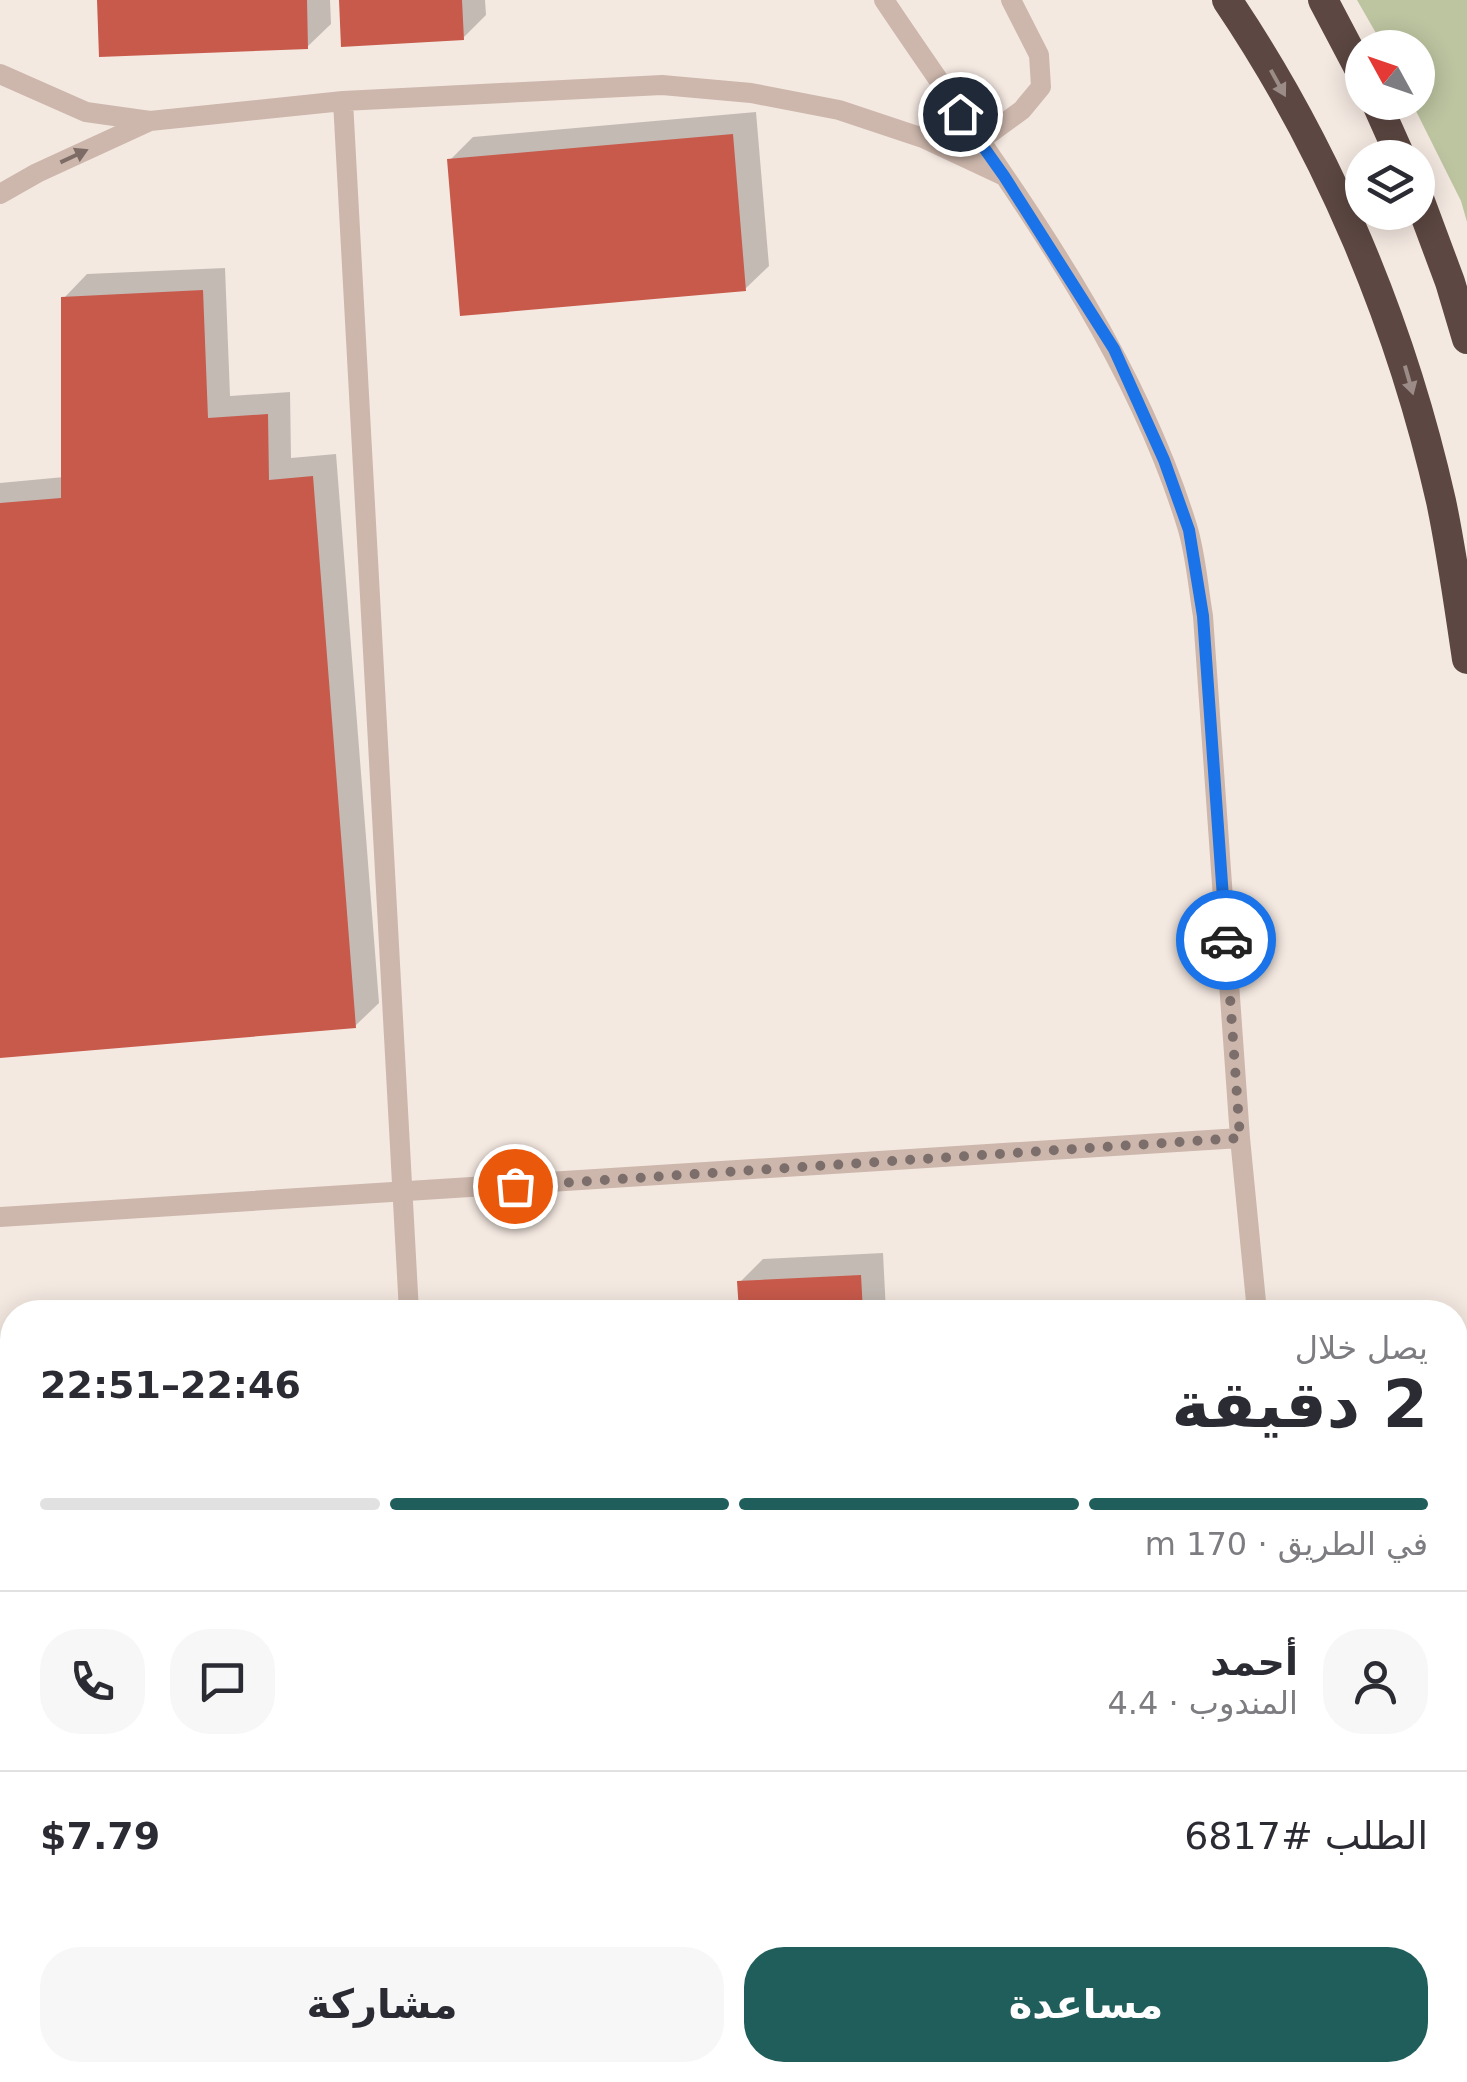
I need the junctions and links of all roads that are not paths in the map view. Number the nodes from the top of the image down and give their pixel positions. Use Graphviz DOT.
graph roads {
  1 [pos="884,0"];
  2 [pos="1011,0"];
  3 [pos="1227,0"];
  4 [pos="1323,0"];
  5 [pos="1345,42"];
  6 [pos="0,74"];
  7 [pos="343,101"];
  8 [pos="150,121"];
  9 [pos="978,142"];
  10 [pos="1004,176"];
  11 [pos="0,194"];
  12 [pos="1430,230"];
  13 [pos="1467,339"];
  14 [pos="1467,659"];
  15 [pos="1240,1138"];
  16 [pos="401,1194"];
  17 [pos="0,1217"];
  18 [pos="407,1300"];
  19 [pos="1256,1300"];
  1 -- 9 [label="lane"];
  2 -- 9 [label="lane"];
  3 -- 14 [label="highway, one-way"];
  4 -- 5 [label="highway"];
  6 -- 8 [label="lane"];
  7 -- 8 [label="lane"];
  7 -- 10 [label="lane"];
  7 -- 16 [label="lane"];
  11 -- 8 [label="lane, one-way"];
  9 -- 10 [label="lane"];
  10 -- 15 [label="lane"];
  12 -- 13 [label="highway"];
  15 -- 16 [label="lane"];
  15 -- 19 [label="lane"];
  16 -- 17 [label="lane"];
  16 -- 18 [label="lane"];
}
